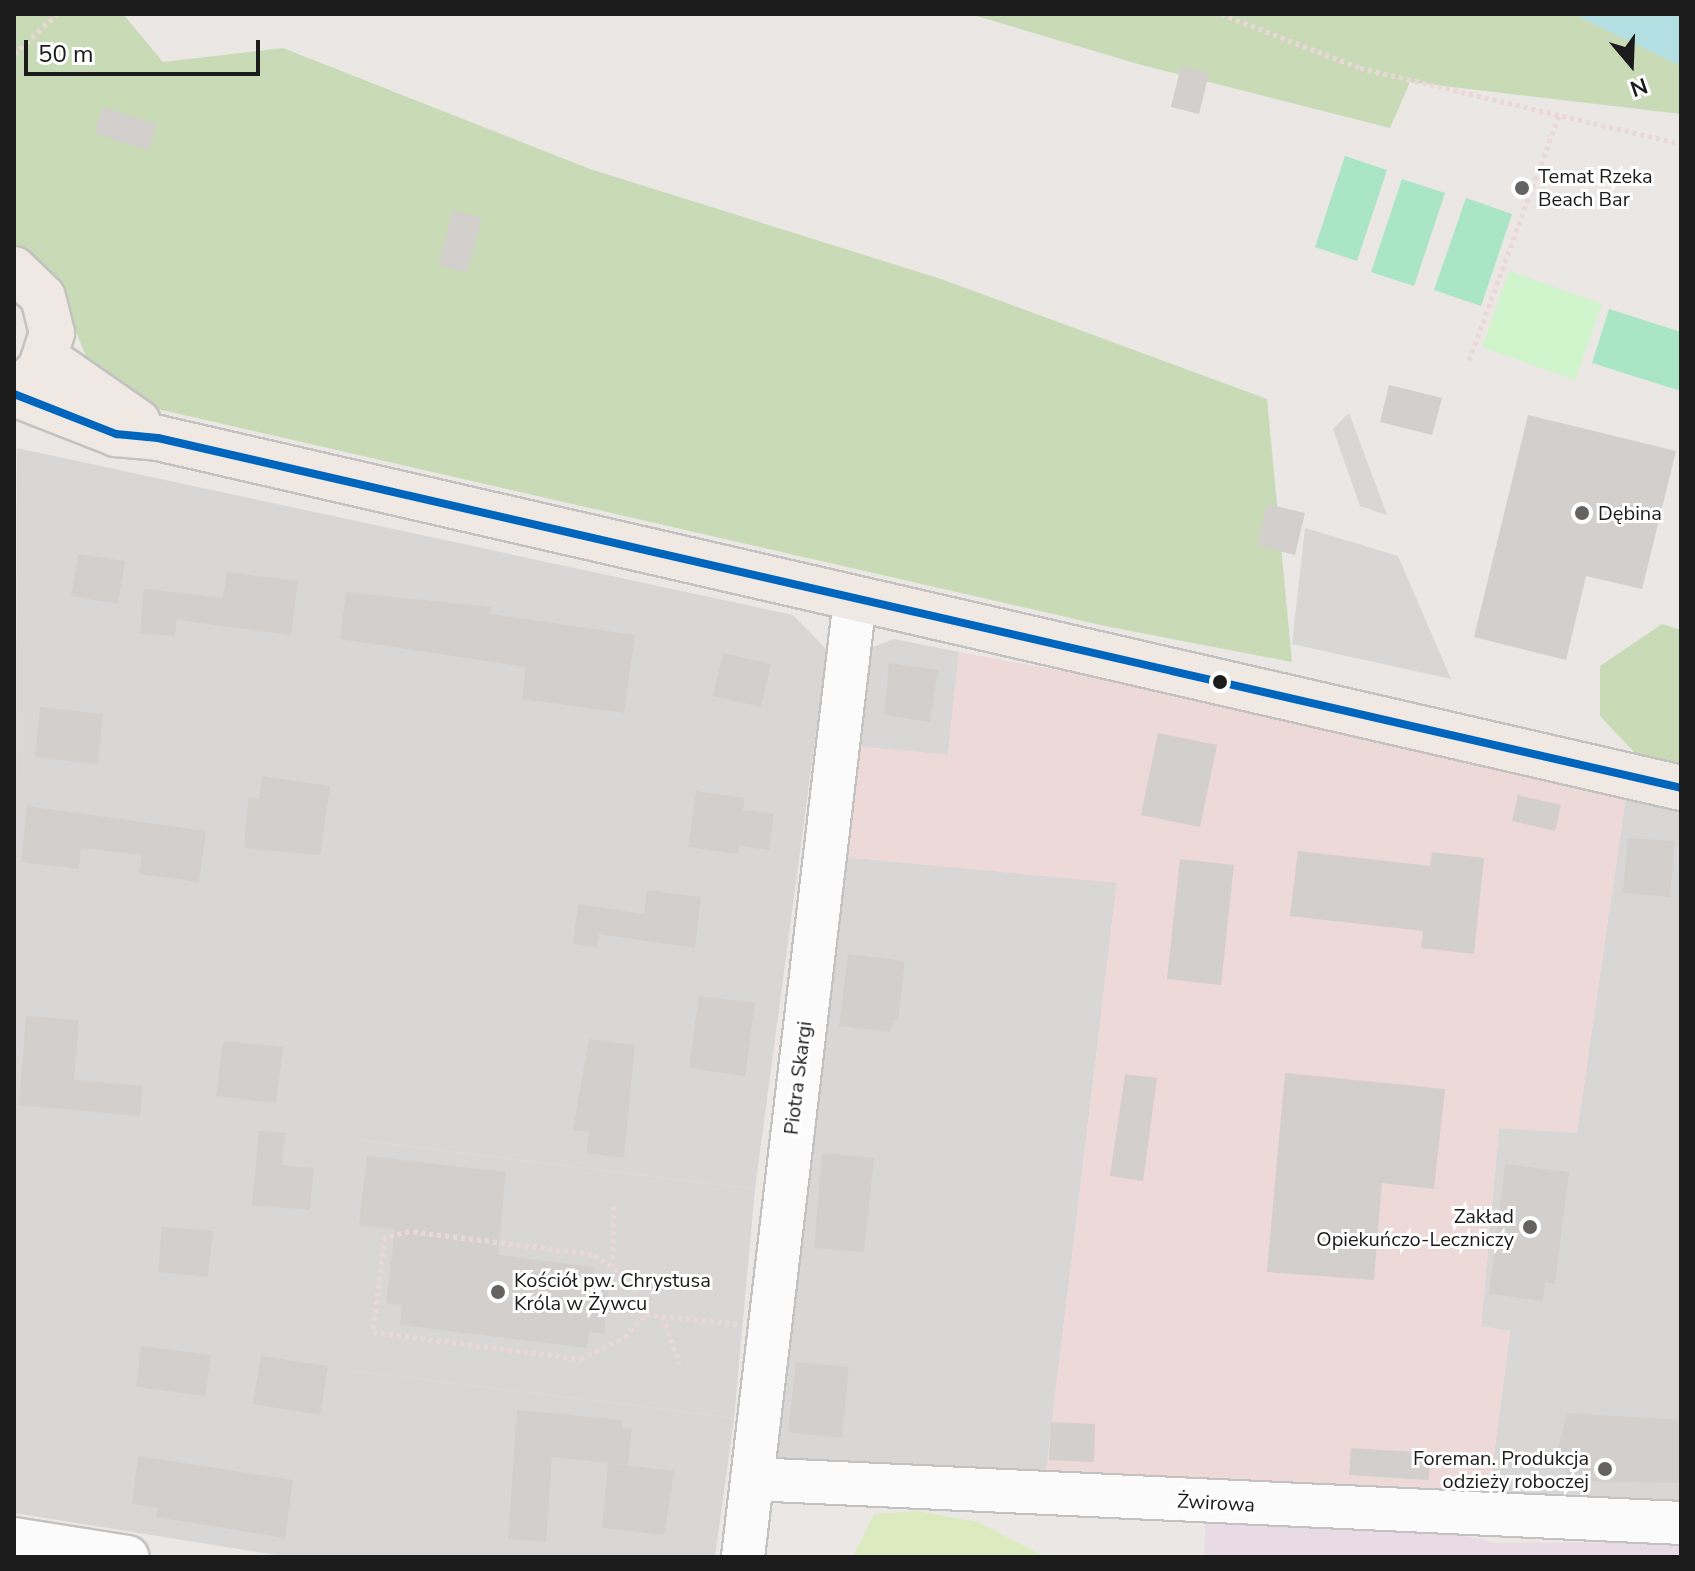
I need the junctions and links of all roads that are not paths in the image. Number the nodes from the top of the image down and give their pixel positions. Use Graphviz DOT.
graph roads {
  1 [pos="14,269"];
  2 [pos="46,358"];
  3 [pos="14,394"];
  4 [pos="158,438"];
  5 [pos="855,599"];
  6 [pos="1681,788"];
  7 [pos="752,1479"];
  8 [pos="1681,1523"];
  9 [pos="14,1539"];
  10 [pos="128,1557"];
  11 [pos="743,1557"];
  1 -- 2 [label="main road"];
  2 -- 3 [label="main road"];
  2 -- 4 [label="main road"];
  3 -- 4 [label="main road"];
  4 -- 5 [label="main road"];
  5 -- 6 [label="main road"];
  5 -- 7 [label="street, Piotra Skargi"];
  7 -- 8 [label="street, Żwirowa"];
  7 -- 11 [label="street, Piotra Skargi"];
  9 -- 10 [label="street"];
}
